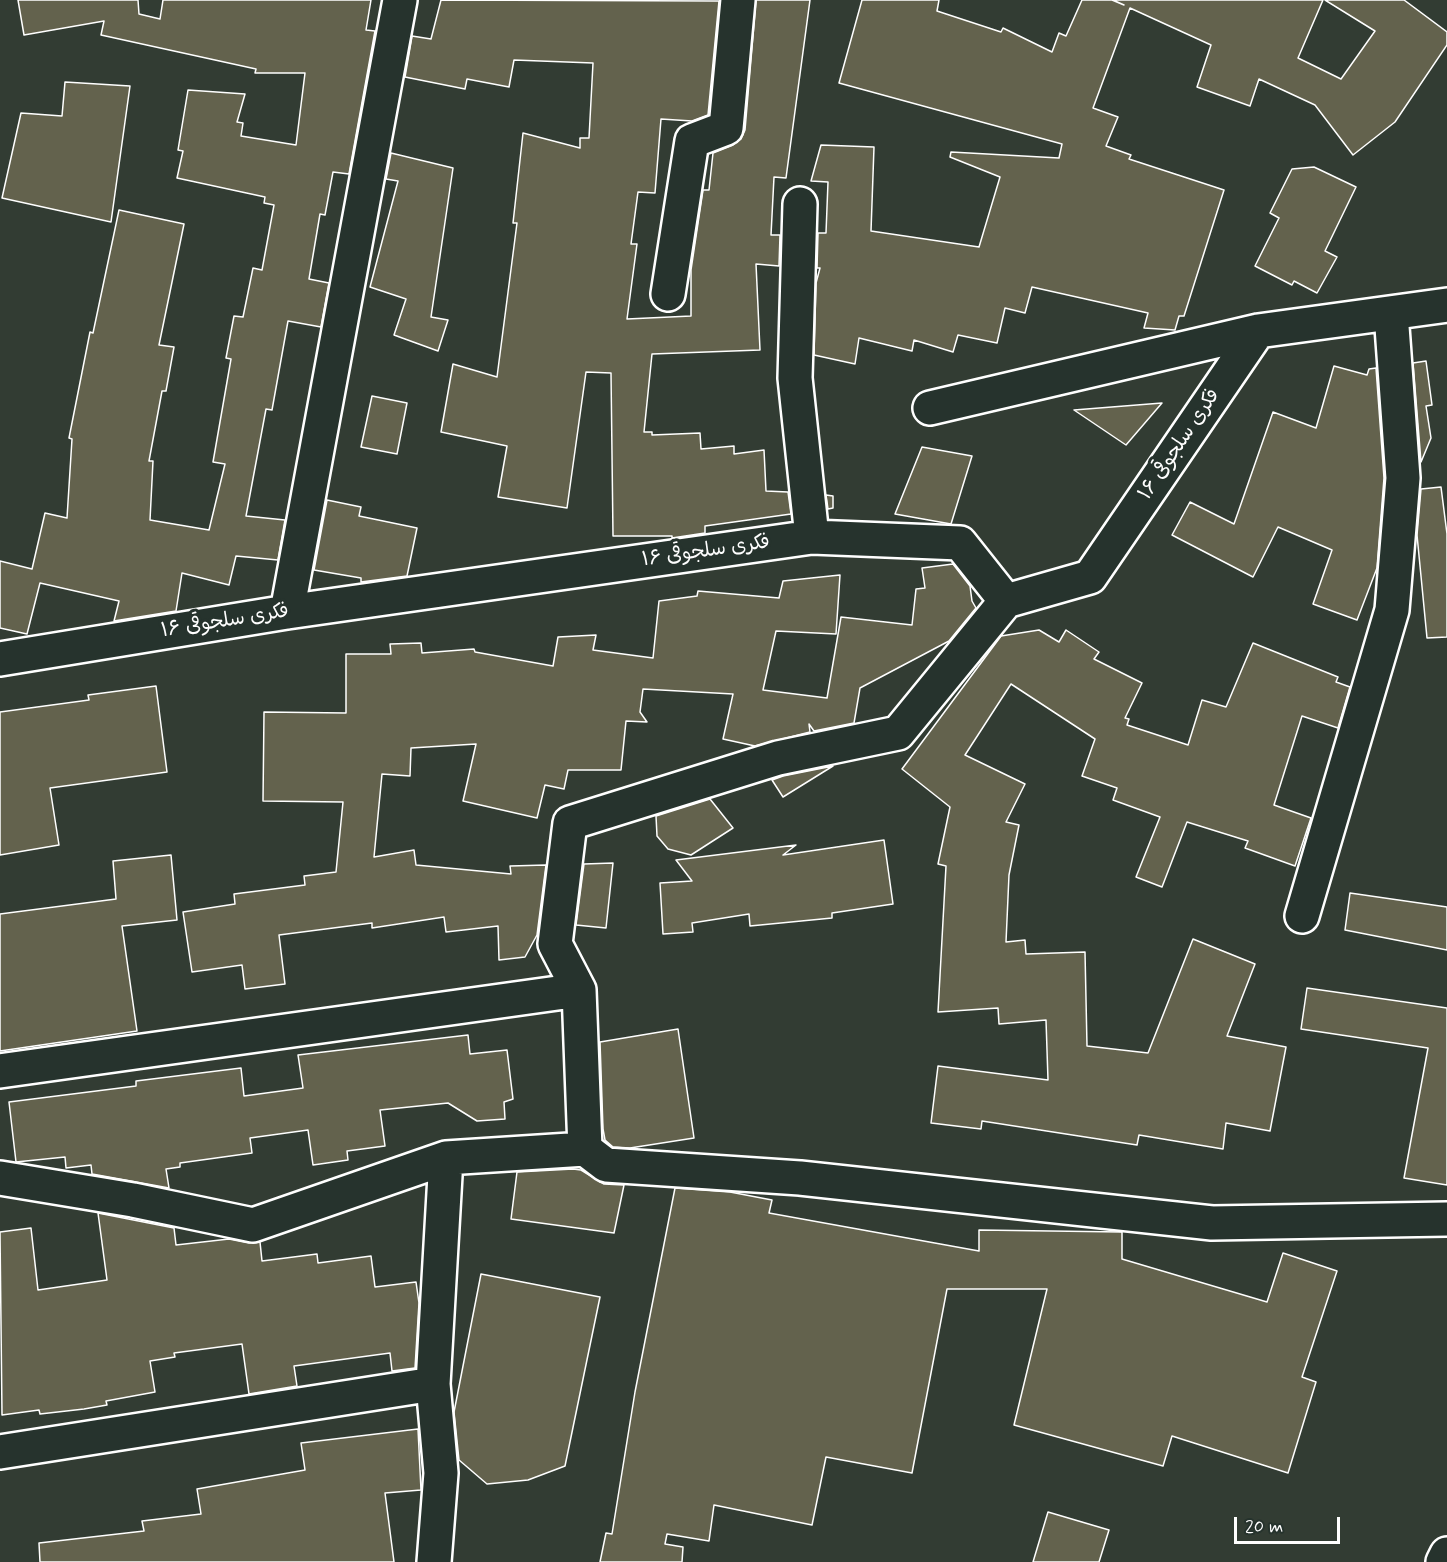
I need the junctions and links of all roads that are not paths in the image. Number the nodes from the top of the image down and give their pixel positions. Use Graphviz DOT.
graph roads {
  1 [pos="400,0"];
  2 [pos="738,0"];
  3 [pos="800,204"];
  4 [pos="668,294"];
  5 [pos="1447,305"];
  6 [pos="1391,313"];
  7 [pos="1258,331"];
  8 [pos="930,408"];
  9 [pos="812,537"];
  10 [pos="1006,601"];
  11 [pos="287,612"];
  12 [pos="0,659"];
  13 [pos="1302,916"];
  14 [pos="579,990"];
  15 [pos="0,1071"];
  16 [pos="585,1149"];
  17 [pos="446,1158"];
  18 [pos="0,1178"];
  19 [pos="1447,1220"];
  20 [pos="433,1384"];
  21 [pos="0,1452"];
  22 [pos="1447,1554"];
  23 [pos="434,1562"];
  24 [pos="1443,1562"];
  1 -- 11 [label="street"];
  2 -- 4 [label="street"];
  3 -- 9 [label="street"];
  5 -- 6 [label="street"];
  6 -- 7 [label="street"];
  6 -- 13 [label="street"];
  7 -- 8 [label="street"];
  7 -- 10 [label="street, فکری سلجوقی ۱۶"];
  9 -- 10 [label="street, فکری سلجوقی ۱۶"];
  9 -- 11 [label="street, فکری سلجوقی ۱۶"];
  10 -- 14 [label="street"];
  11 -- 12 [label="street, فکری سلجوقی ۱۶"];
  14 -- 15 [label="street"];
  14 -- 16 [label="street"];
  16 -- 17 [label="street"];
  16 -- 19 [label="street"];
  17 -- 18 [label="street"];
  17 -- 20 [label="street"];
  20 -- 21 [label="street"];
  20 -- 23 [label="street"];
  22 -- 24 [label="street"];
}
